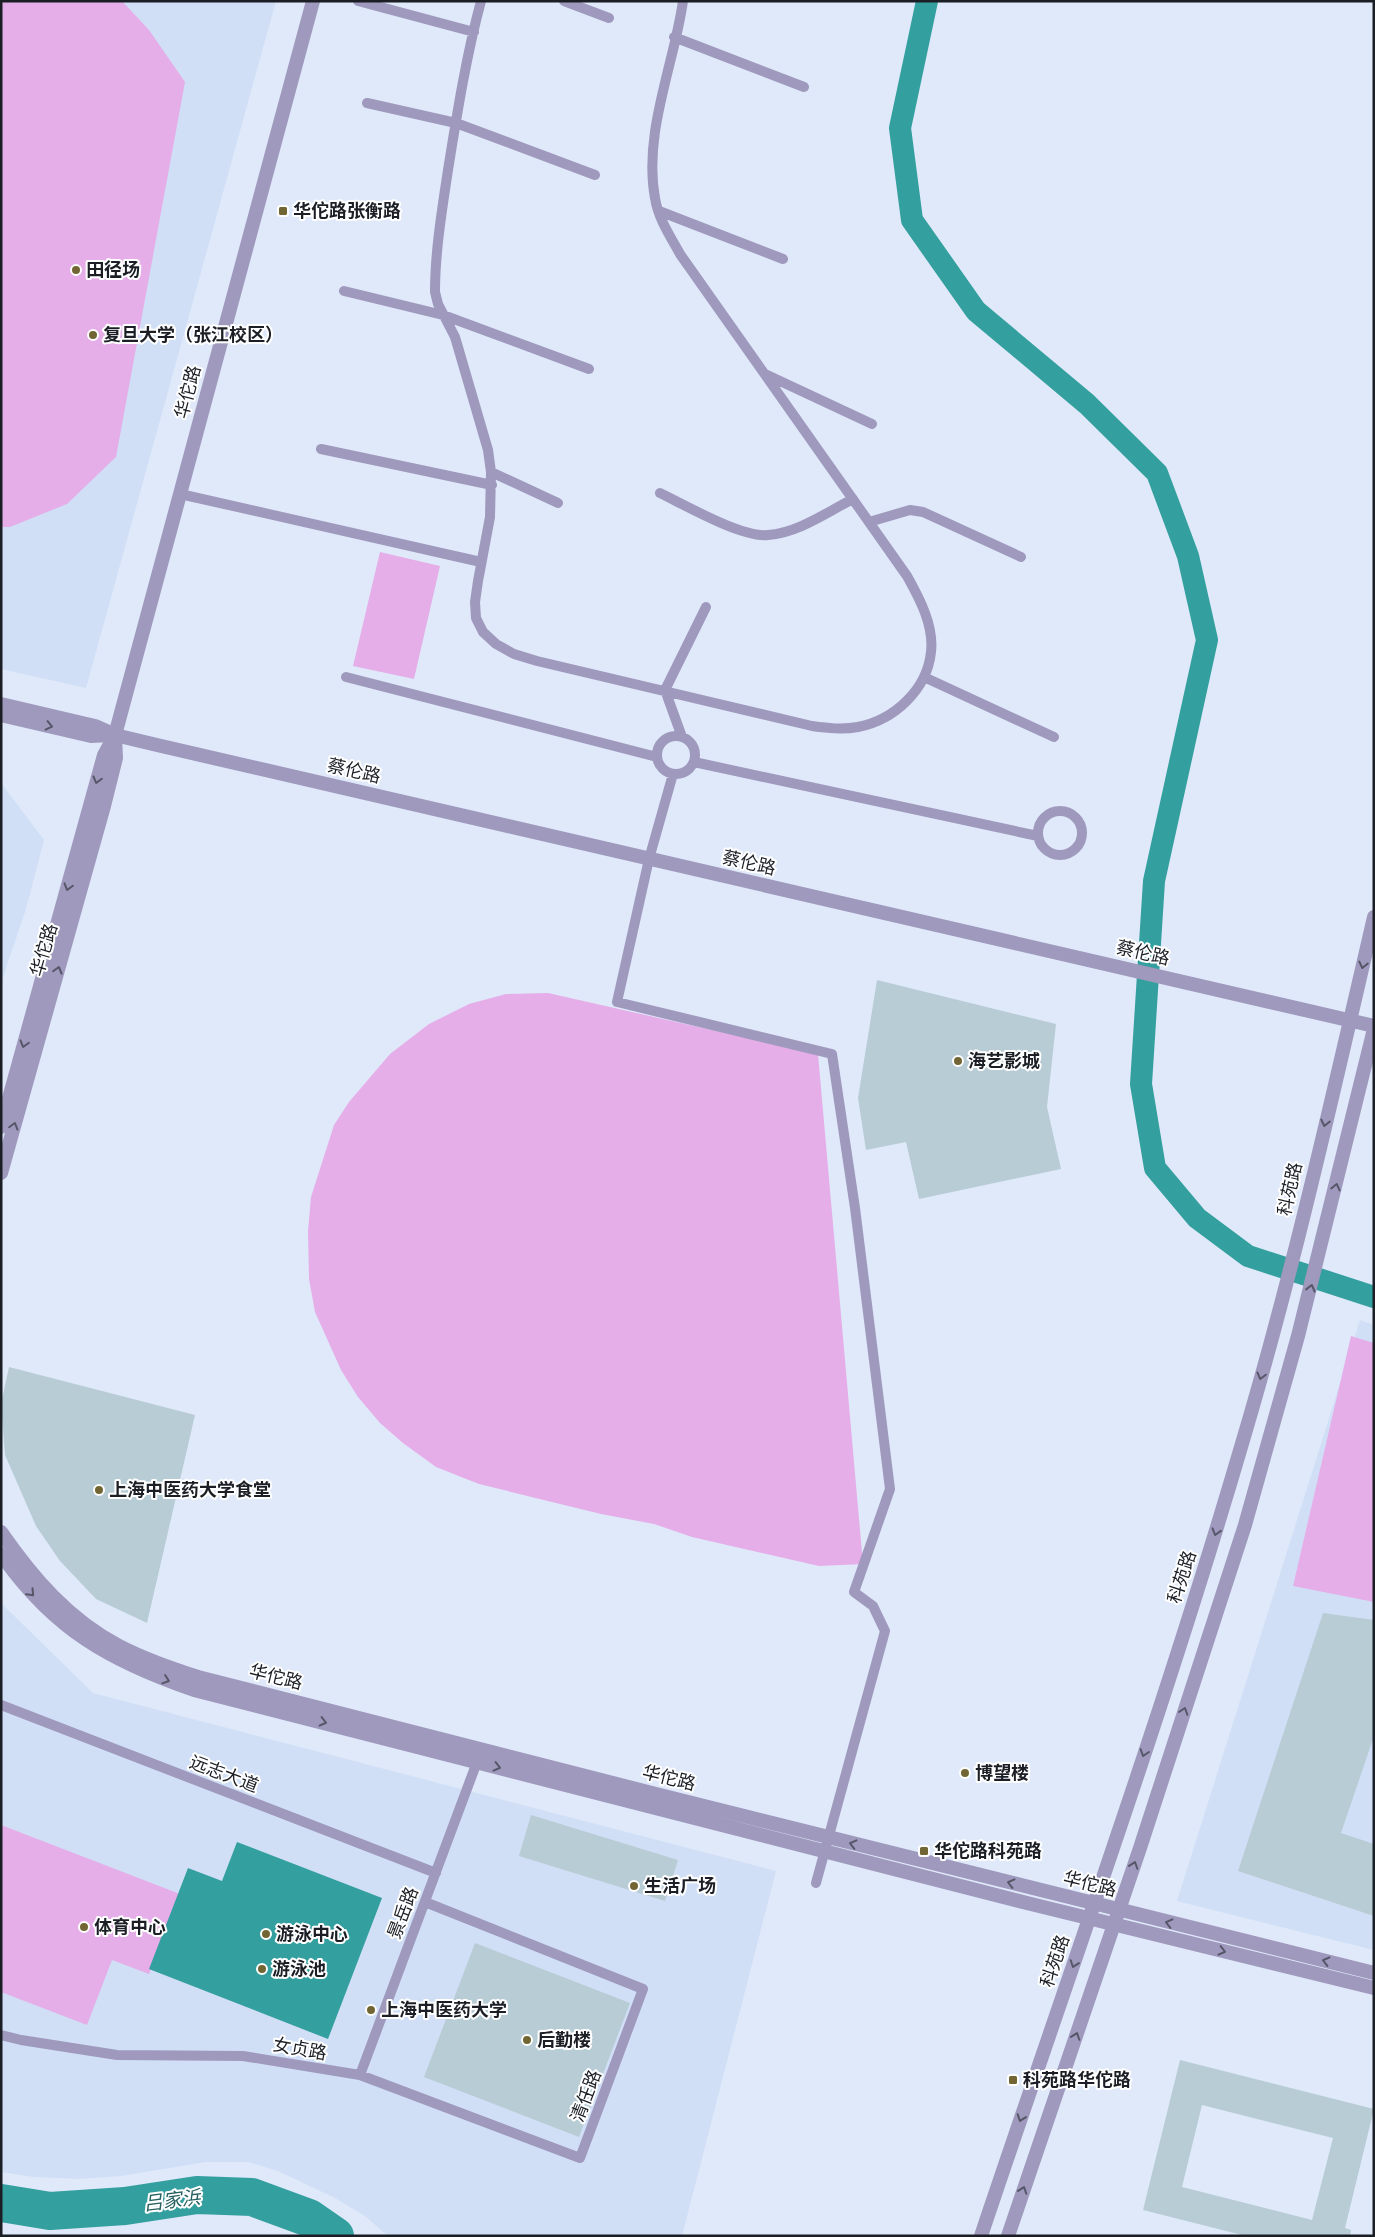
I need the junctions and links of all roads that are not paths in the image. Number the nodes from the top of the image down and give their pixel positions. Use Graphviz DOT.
graph roads {
  1 [pos="313,1"];
  2 [pos="358,1"];
  3 [pos="481,1"];
  4 [pos="564,1"];
  5 [pos="682,1"];
  6 [pos="609,18"];
  7 [pos="474,32"];
  8 [pos="674,38"];
  9 [pos="804,87"];
  10 [pos="367,103"];
  11 [pos="456,123"];
  12 [pos="595,176"];
  13 [pos="659,212"];
  14 [pos="783,259"];
  15 [pos="344,291"];
  16 [pos="443,315"];
  17 [pos="589,370"];
  18 [pos="764,373"];
  19 [pos="872,424"];
  20 [pos="321,449"];
  21 [pos="491,472"];
  22 [pos="492,485"];
  23 [pos="660,493"];
  24 [pos="180,494"];
  25 [pos="853,500"];
  26 [pos="558,503"];
  27 [pos="869,522"];
  28 [pos="1021,557"];
  29 [pos="481,562"];
  30 [pos="706,607"];
  31 [pos="346,677"];
  32 [pos="924,677"];
  33 [pos="665,690"];
  34 [pos="1,704"];
  35 [pos="1,715"];
  36 [pos="115,735"];
  37 [pos="682,737"];
  38 [pos="1054,737"];
  39 [pos="657,757"];
  40 [pos="694,762"];
  41 [pos="673,774"];
  42 [pos="1038,836"];
  43 [pos="649,859"];
  44 [pos="1374,917"];
  45 [pos="1350,1020"];
  46 [pos="1374,1027"];
  47 [pos="1,1126"];
  48 [pos="1,1173"];
  49 [pos="1,1532"];
  50 [pos="1,1554"];
  51 [pos="1,1705"];
  52 [pos="477,1762"];
  53 [pos="827,1844"];
  54 [pos="436,1873"];
  55 [pos="816,1883"];
  56 [pos="425,1902"];
  57 [pos="1094,1904"];
  58 [pos="1119,1910"];
  59 [pos="1090,1918"];
  60 [pos="1114,1924"];
  61 [pos="1374,1973"];
  62 [pos="1374,1988"];
  63 [pos="1,2035"];
  64 [pos="360,2075"];
  65 [pos="580,2158"];
  66 [pos="981,2236"];
  67 [pos="1008,2236"];
  1 -- 24 [label="street, 华佗路"];
  2 -- 7 [label="lane"];
  3 -- 7 [label="lane"];
  4 -- 6 [label="lane"];
  5 -- 8 [label="lane"];
  7 -- 11 [label="lane"];
  8 -- 9 [label="lane"];
  8 -- 13 [label="lane"];
  10 -- 11 [label="lane"];
  11 -- 12 [label="lane"];
  11 -- 16 [label="lane"];
  13 -- 14 [label="lane"];
  13 -- 18 [label="lane"];
  15 -- 16 [label="lane"];
  16 -- 17 [label="lane"];
  16 -- 21 [label="lane"];
  18 -- 19 [label="lane"];
  18 -- 25 [label="lane"];
  20 -- 22 [label="lane"];
  21 -- 22 [label="lane"];
  21 -- 26 [label="lane"];
  22 -- 29 [label="lane"];
  23 -- 25 [label="lane"];
  24 -- 29 [label="lane"];
  24 -- 36 [label="street, 华佗路"];
  25 -- 27 [label="lane"];
  27 -- 28 [label="lane"];
  27 -- 32 [label="lane"];
  29 -- 33 [label="lane"];
  30 -- 33 [label="lane"];
  31 -- 39 [label="lane"];
  32 -- 33 [label="lane"];
  32 -- 38 [label="lane"];
  33 -- 37 [label="lane"];
  34 -- 36 [label="street, 蔡伦路"];
  35 -- 36 [label="street, 蔡伦路, one-way"];
  36 -- 43 [label="street, 蔡伦路"];
  36 -- 47 [label="street, 华佗路, one-way"];
  48 -- 36 [label="street, 华佗路, one-way"];
  37 -- 39 [label="lane"];
  37 -- 40 [label="lane"];
  39 -- 41 [label="lane"];
  40 -- 41 [label="lane"];
  40 -- 42 [label="lane"];
  41 -- 43 [label="lane"];
  42 -- 42 [label="lane"];
  43 -- 45 [label="street, 蔡伦路"];
  43 -- 53 [label="lane"];
  44 -- 45 [label="street, 科苑路, one-way"];
  45 -- 46 [label="street, 蔡伦路"];
  45 -- 57 [label="street, 科苑路, one-way"];
  58 -- 46 [label="street, one-way"];
  49 -- 53 [label="street, 华佗路"];
  50 -- 52 [label="street, 华佗路, one-way"];
  51 -- 54 [label="lane, 远志大道"];
  52 -- 53 [label="street, 华佗路, one-way"];
  52 -- 54 [label="lane, 景岳路"];
  53 -- 55 [label="lane"];
  57 -- 53 [label="street, 华佗路, one-way"];
  53 -- 59 [label="street, 华佗路"];
  54 -- 56 [label="lane, 景岳路"];
  56 -- 64 [label="lane, 景岳路"];
  56 -- 65 [label="lane, 清任路"];
  57 -- 58 [label="street, 华佗路"];
  57 -- 59 [label="street, 科苑路"];
  58 -- 60 [label="street"];
  61 -- 58 [label="street, 华佗路, one-way"];
  59 -- 60 [label="street, 华佗路"];
  59 -- 66 [label="street, 科苑路, one-way"];
  60 -- 62 [label="street, 华佗路, one-way"];
  67 -- 60 [label="street, one-way"];
  63 -- 64 [label="lane, 女贞路"];
  64 -- 65 [label="lane, 女贞路"];
}
